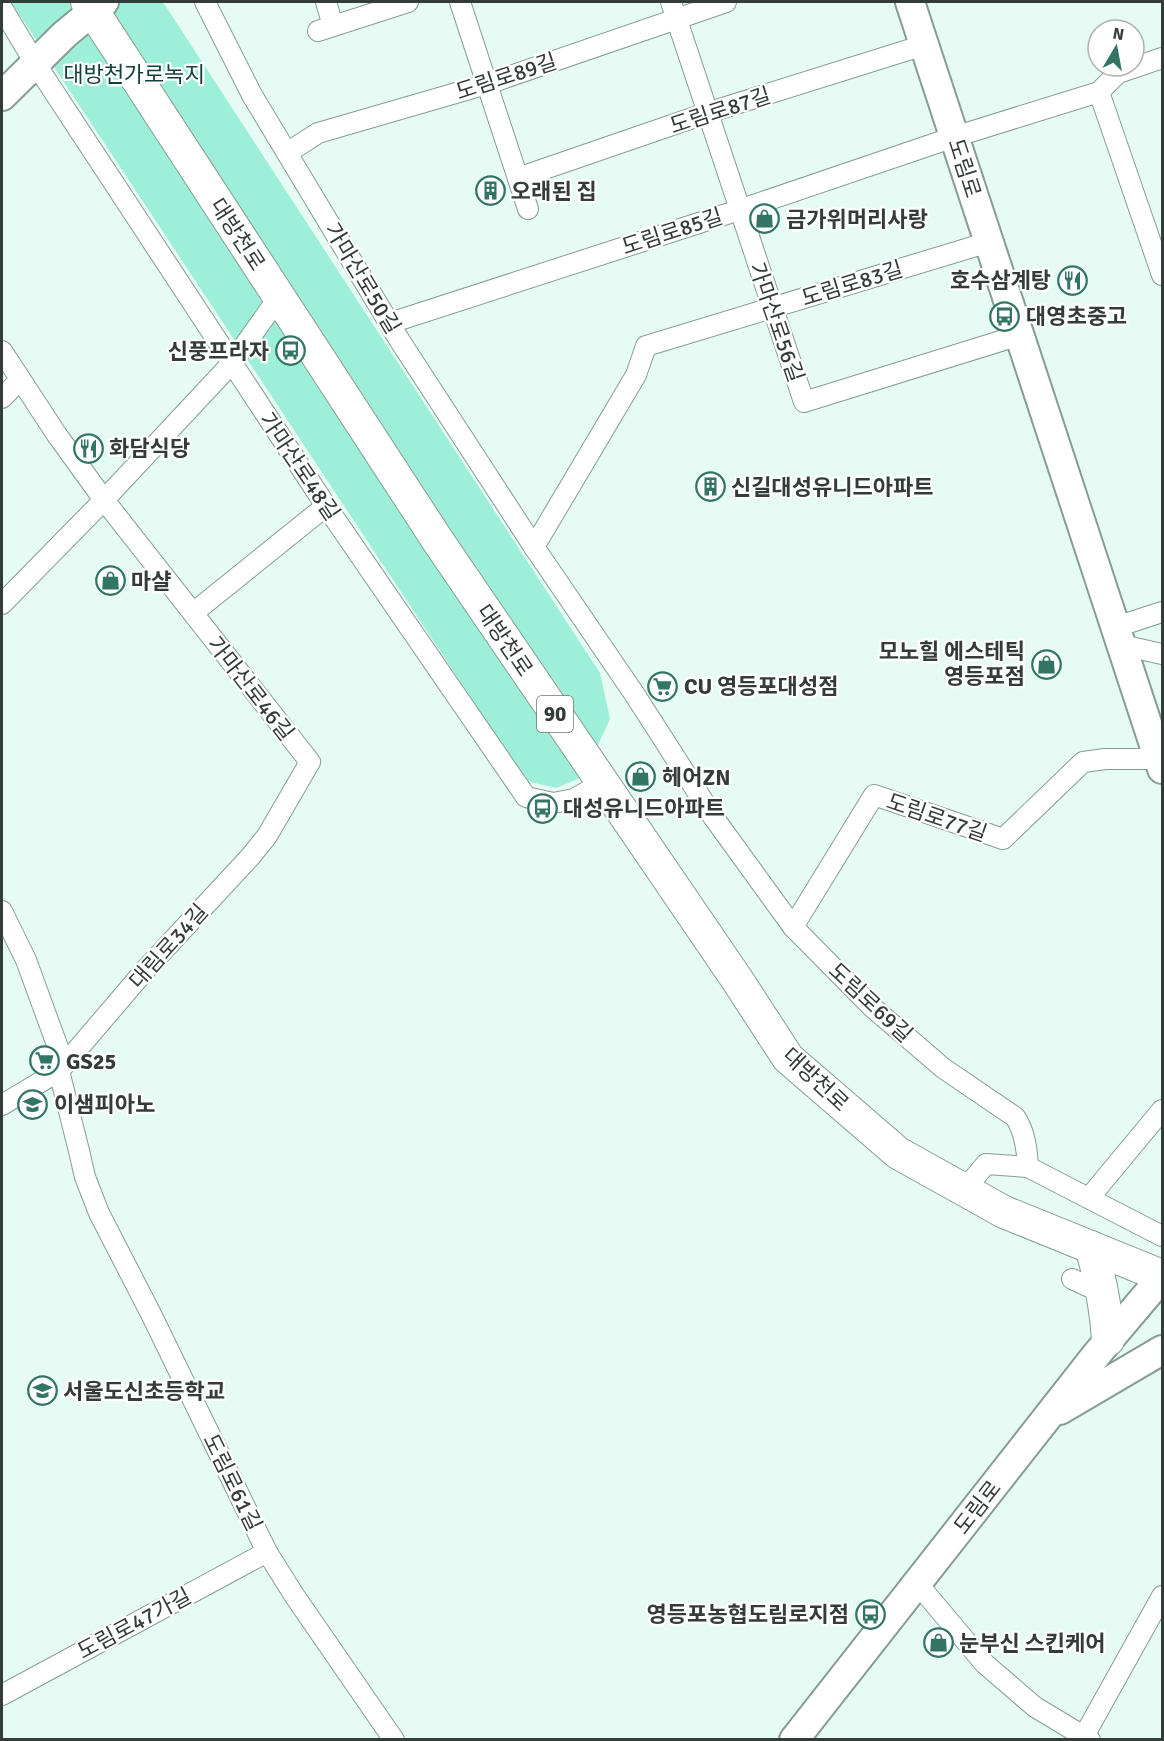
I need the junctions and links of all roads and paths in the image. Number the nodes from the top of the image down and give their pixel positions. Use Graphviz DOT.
graph roads {
  1 [pos="205,2"];
  2 [pos="326,2"];
  3 [pos="408,2"];
  4 [pos="460,2"];
  5 [pos="726,2"];
  6 [pos="910,2"];
  7 [pos="94,5"];
  8 [pos="2,8"];
  9 [pos="673,10"];
  10 [pos="924,45"];
  11 [pos="1162,58"];
  12 [pos="34,63"];
  13 [pos="487,84"];
  14 [pos="1099,92"];
  15 [pos="2,96"];
  16 [pos="707,113"];
  17 [pos="954,137"];
  18 [pos="287,153"];
  19 [pos="518,178"];
  20 [pos="528,209"];
  21 [pos="739,210"];
  22 [pos="989,242"];
  23 [pos="1162,274"];
  24 [pos="279,297"];
  25 [pos="772,308"];
  26 [pos="390,323"];
  27 [pos="1020,335"];
  28 [pos="2,351"];
  29 [pos="232,363"];
  30 [pos="20,380"];
  31 [pos="2,398"];
  32 [pos="104,501"];
  33 [pos="326,506"];
  34 [pos="534,547"];
  35 [pos="2,604"];
  36 [pos="1162,612"];
  37 [pos="193,613"];
  38 [pos="1119,636"];
  39 [pos="1162,654"];
  40 [pos="635,695"];
  41 [pos="310,762"];
  42 [pos="1161,764"];
  43 [pos="602,783"];
  44 [pos="2,911"];
  45 [pos="793,927"];
  46 [pos="59,1071"];
  47 [pos="2,1105"];
  48 [pos="1162,1110"];
  49 [pos="1028,1167"];
  50 [pos="964,1190"];
  51 [pos="1089,1198"];
  52 [pos="1162,1236"];
  53 [pos="1091,1247"];
  54 [pos="1162,1276"];
  55 [pos="1072,1279"];
  56 [pos="1102,1347"];
  57 [pos="1162,1350"];
  58 [pos="1046,1419"];
  59 [pos="267,1552"];
  60 [pos="916,1583"];
  61 [pos="1162,1596"];
  62 [pos="2,1695"];
  63 [pos="1087,1738"];
  64 [pos="393,1740"];
  65 [pos="794,1740"];
  1 -- 18 [label="street, 가마산로50길"];
  2 -- 3 [label="street"];
  4 -- 13 [label="street"];
  5 -- 9 [label="street, 도림로89길"];
  6 -- 10 [label="main road, 도림로"];
  7 -- 12 [label="main road"];
  7 -- 24 [label="main road, 대방천로 / 90"];
  8 -- 12 [label="street, 가마산로48길"];
  9 -- 13 [label="street, 도림로89길"];
  9 -- 16 [label="street, 가마산로56길"];
  10 -- 16 [label="street, 도림로87길"];
  10 -- 17 [label="main road, 도림로"];
  11 -- 14 [label="street"];
  12 -- 15 [label="main road"];
  12 -- 29 [label="street, 가마산로48길"];
  13 -- 18 [label="street, 도림로89길"];
  13 -- 19 [label="street"];
  14 -- 17 [label="street, 도림로85길"];
  14 -- 23 [label="street"];
  16 -- 19 [label="street, 도림로87길"];
  16 -- 21 [label="street, 가마산로56길"];
  17 -- 21 [label="street, 도림로85길"];
  17 -- 22 [label="main road, 도림로"];
  18 -- 26 [label="street, 가마산로50길"];
  19 -- 20 [label="street"];
  21 -- 25 [label="street, 가마산로56길"];
  21 -- 26 [label="street, 도림로85길"];
  22 -- 25 [label="street, 도림로83길"];
  22 -- 27 [label="main road, 도림로"];
  24 -- 29 [label="street"];
  24 -- 43 [label="main road, 대방천로 / 90"];
  25 -- 27 [label="street, 가마산로56길"];
  25 -- 34 [label="street, 도림로83길"];
  26 -- 34 [label="street, 가마산로50길"];
  27 -- 38 [label="main road, 도림로"];
  28 -- 30 [label="street, 가마산로46길"];
  29 -- 32 [label="street"];
  29 -- 33 [label="street, 가마산로48길"];
  30 -- 31 [label="street"];
  30 -- 32 [label="street, 가마산로46길"];
  32 -- 35 [label="street"];
  32 -- 37 [label="street, 가마산로46길"];
  33 -- 37 [label="street, 가마산로46길"];
  33 -- 43 [label="street, 가마산로48길"];
  34 -- 40 [label="street, 가마산로50길"];
  36 -- 38 [label="street"];
  37 -- 41 [label="street, 가마산로46길"];
  38 -- 39 [label="street"];
  38 -- 42 [label="main road, 도림로"];
  40 -- 45 [label="street, 도림로69길"];
  41 -- 46 [label="street, 대림로34길"];
  42 -- 45 [label="street, 도림로77길"];
  43 -- 50 [label="main road, 대방천로 / 90"];
  44 -- 46 [label="street, 도림로61길"];
  45 -- 49 [label="street, 도림로69길"];
  46 -- 47 [label="street, 대림로34길"];
  46 -- 59 [label="street, 도림로61길"];
  48 -- 51 [label="street"];
  49 -- 50 [label="street"];
  49 -- 51 [label="street"];
  50 -- 53 [label="main road, 대방천로 / 90"];
  51 -- 52 [label="street"];
  53 -- 54 [label="main road, 대방천로 / 90"];
  53 -- 56 [label="main road"];
  54 -- 56 [label="main road, 도림로"];
  55 -- 56 [label="street"];
  56 -- 58 [label="main road, 도림로"];
  57 -- 58 [label="main road"];
  58 -- 60 [label="main road, 도림로"];
  59 -- 62 [label="street, 도림로47가길"];
  59 -- 64 [label="street, 도림로61길"];
  60 -- 63 [label="street"];
  60 -- 65 [label="main road, 도림로"];
  61 -- 63 [label="street"];
}
